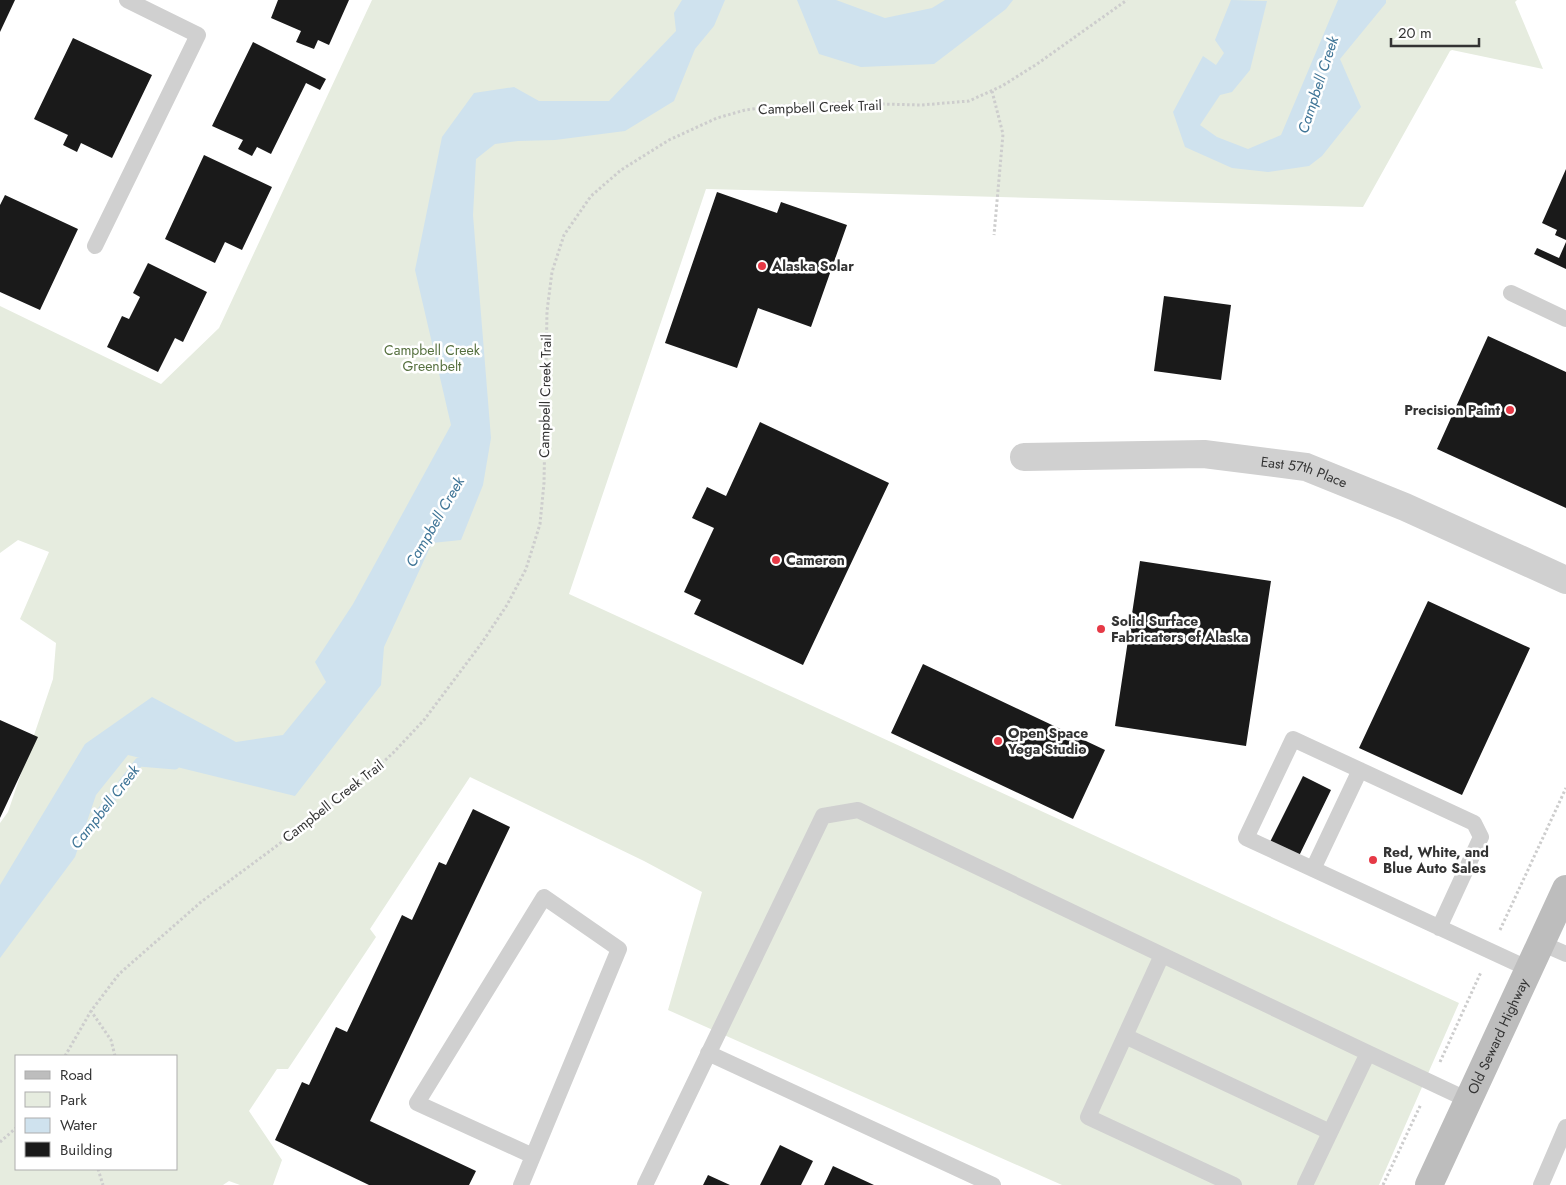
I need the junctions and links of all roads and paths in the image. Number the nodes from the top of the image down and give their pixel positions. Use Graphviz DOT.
graph roads {
  1 [pos="127,0"];
  2 [pos="1127,0"];
  3 [pos="992,90"];
  4 [pos="994,235"];
  5 [pos="95,246"];
  6 [pos="1511,293"];
  7 [pos="1566,319"];
  8 [pos="1024,457"];
  9 [pos="1566,580"];
  10 [pos="1360,770"];
  11 [pos="1566,788"];
  12 [pos="1313,869"];
  13 [pos="1566,889"];
  14 [pos="1439,928"];
  15 [pos="1541,942"];
  16 [pos="1491,951"];
  17 [pos="1566,954"];
  18 [pos="1162,955"];
  19 [pos="1529,969"];
  20 [pos="91,1011"];
  21 [pos="1125,1036"];
  22 [pos="708,1053"];
  23 [pos="1368,1053"];
  24 [pos="66,1055"];
  25 [pos="115,1055"];
  26 [pos="1430,1082"];
  27 [pos="1468,1100"];
  28 [pos="1566,1127"];
  29 [pos="15,1129"];
  30 [pos="1330,1132"];
  31 [pos="0,1142"];
  32 [pos="533,1156"];
  33 [pos="98,1170"];
  34 [pos="1431,1184"];
  35 [pos="103,1185"];
  36 [pos="521,1185"];
  37 [pos="645,1185"];
  38 [pos="993,1185"];
  39 [pos="1234,1185"];
  40 [pos="1305,1185"];
  41 [pos="1384,1185"];
  42 [pos="1541,1185"];
  1 -- 5 [label="lane"];
  2 -- 3 [label="path, Campbell Creek Trail"];
  3 -- 4 [label="path"];
  3 -- 20 [label="path, Campbell Creek Trail"];
  6 -- 7 [label="lane"];
  8 -- 9 [label="street, East 57th Place"];
  10 -- 12 [label="lane"];
  10 -- 12 [label="lane"];
  10 -- 14 [label="lane"];
  11 -- 16 [label="path"];
  12 -- 14 [label="lane"];
  13 -- 15 [label="main road, Old Seward Highway"];
  14 -- 16 [label="lane"];
  15 -- 17 [label="lane"];
  15 -- 19 [label="main road, Old Seward Highway"];
  16 -- 19 [label="lane"];
  16 -- 26 [label="path"];
  18 -- 21 [label="lane"];
  18 -- 22 [label="lane"];
  18 -- 23 [label="lane"];
  19 -- 27 [label="main road, Old Seward Highway"];
  20 -- 24 [label="path, Campbell Creek Trail"];
  20 -- 25 [label="path"];
  21 -- 30 [label="lane"];
  21 -- 39 [label="lane"];
  22 -- 37 [label="lane"];
  22 -- 38 [label="lane"];
  23 -- 26 [label="lane"];
  23 -- 30 [label="lane"];
  26 -- 27 [label="lane"];
  26 -- 41 [label="path"];
  27 -- 34 [label="main road, Old Seward Highway"];
  28 -- 42 [label="lane"];
  29 -- 31 [label="path"];
  30 -- 40 [label="lane"];
  32 -- 32 [label="lane"];
  32 -- 36 [label="lane"];
  33 -- 35 [label="path"];
}
